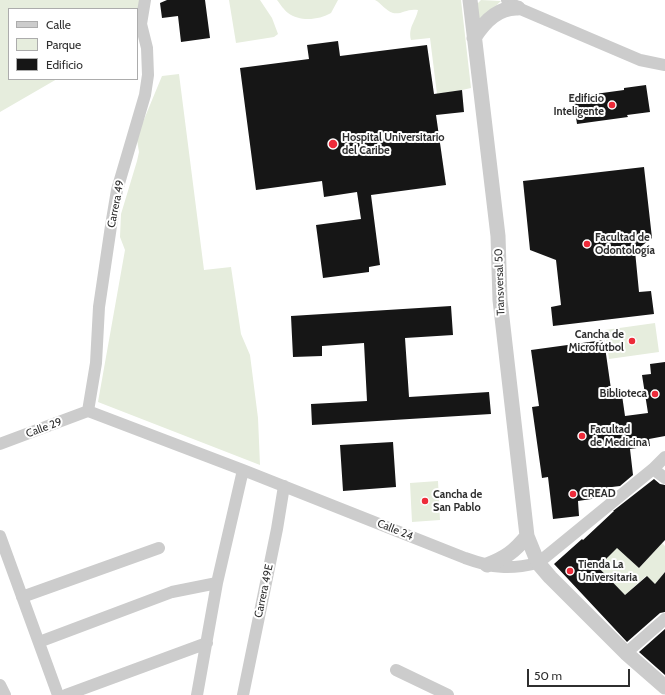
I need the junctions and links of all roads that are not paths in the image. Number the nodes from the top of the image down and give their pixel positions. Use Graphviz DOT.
graph roads {
  1 [pos="145,0"];
  2 [pos="470,0"];
  3 [pos="512,4"];
  4 [pos="474,38"];
  5 [pos="665,64"];
  6 [pos="88,411"];
  7 [pos="0,444"];
  8 [pos="665,457"];
  9 [pos="654,469"];
  10 [pos="243,470"];
  11 [pos="665,478"];
  12 [pos="284,486"];
  13 [pos="0,536"];
  14 [pos="527,536"];
  15 [pos="159,548"];
  16 [pos="538,563"];
  17 [pos="486,565"];
  18 [pos="217,583"];
  19 [pos="22,597"];
  20 [pos="665,619"];
  21 [pos="39,642"];
  22 [pos="207,643"];
  23 [pos="626,653"];
  24 [pos="396,670"];
  25 [pos="0,685"];
  26 [pos="665,687"];
  27 [pos="4,695"];
  28 [pos="58,695"];
  29 [pos="66,695"];
  30 [pos="197,695"];
  31 [pos="243,695"];
  32 [pos="448,695"];
  1 -- 6 [label="street, Carrera 49"];
  2 -- 4 [label="street, Transversal 50"];
  3 -- 4 [label="street"];
  3 -- 5 [label="street"];
  4 -- 14 [label="street, Transversal 50"];
  6 -- 7 [label="street, Calle 29"];
  6 -- 10 [label="street, Calle 24"];
  8 -- 9 [label="street"];
  9 -- 11 [label="street"];
  9 -- 16 [label="street"];
  10 -- 12 [label="street, Calle 24"];
  10 -- 18 [label="street"];
  12 -- 17 [label="street, Calle 24"];
  12 -- 31 [label="street, Carrera 49E"];
  13 -- 19 [label="street"];
  14 -- 16 [label="street, Transversal 50"];
  14 -- 17 [label="street"];
  15 -- 19 [label="street"];
  16 -- 17 [label="street, Calle 24"];
  16 -- 23 [label="street"];
  18 -- 21 [label="street"];
  18 -- 22 [label="street"];
  19 -- 21 [label="street"];
  20 -- 23 [label="street"];
  21 -- 28 [label="street"];
  22 -- 29 [label="street"];
  22 -- 30 [label="street"];
  23 -- 26 [label="street"];
  24 -- 32 [label="street"];
  25 -- 27 [label="street"];
}
